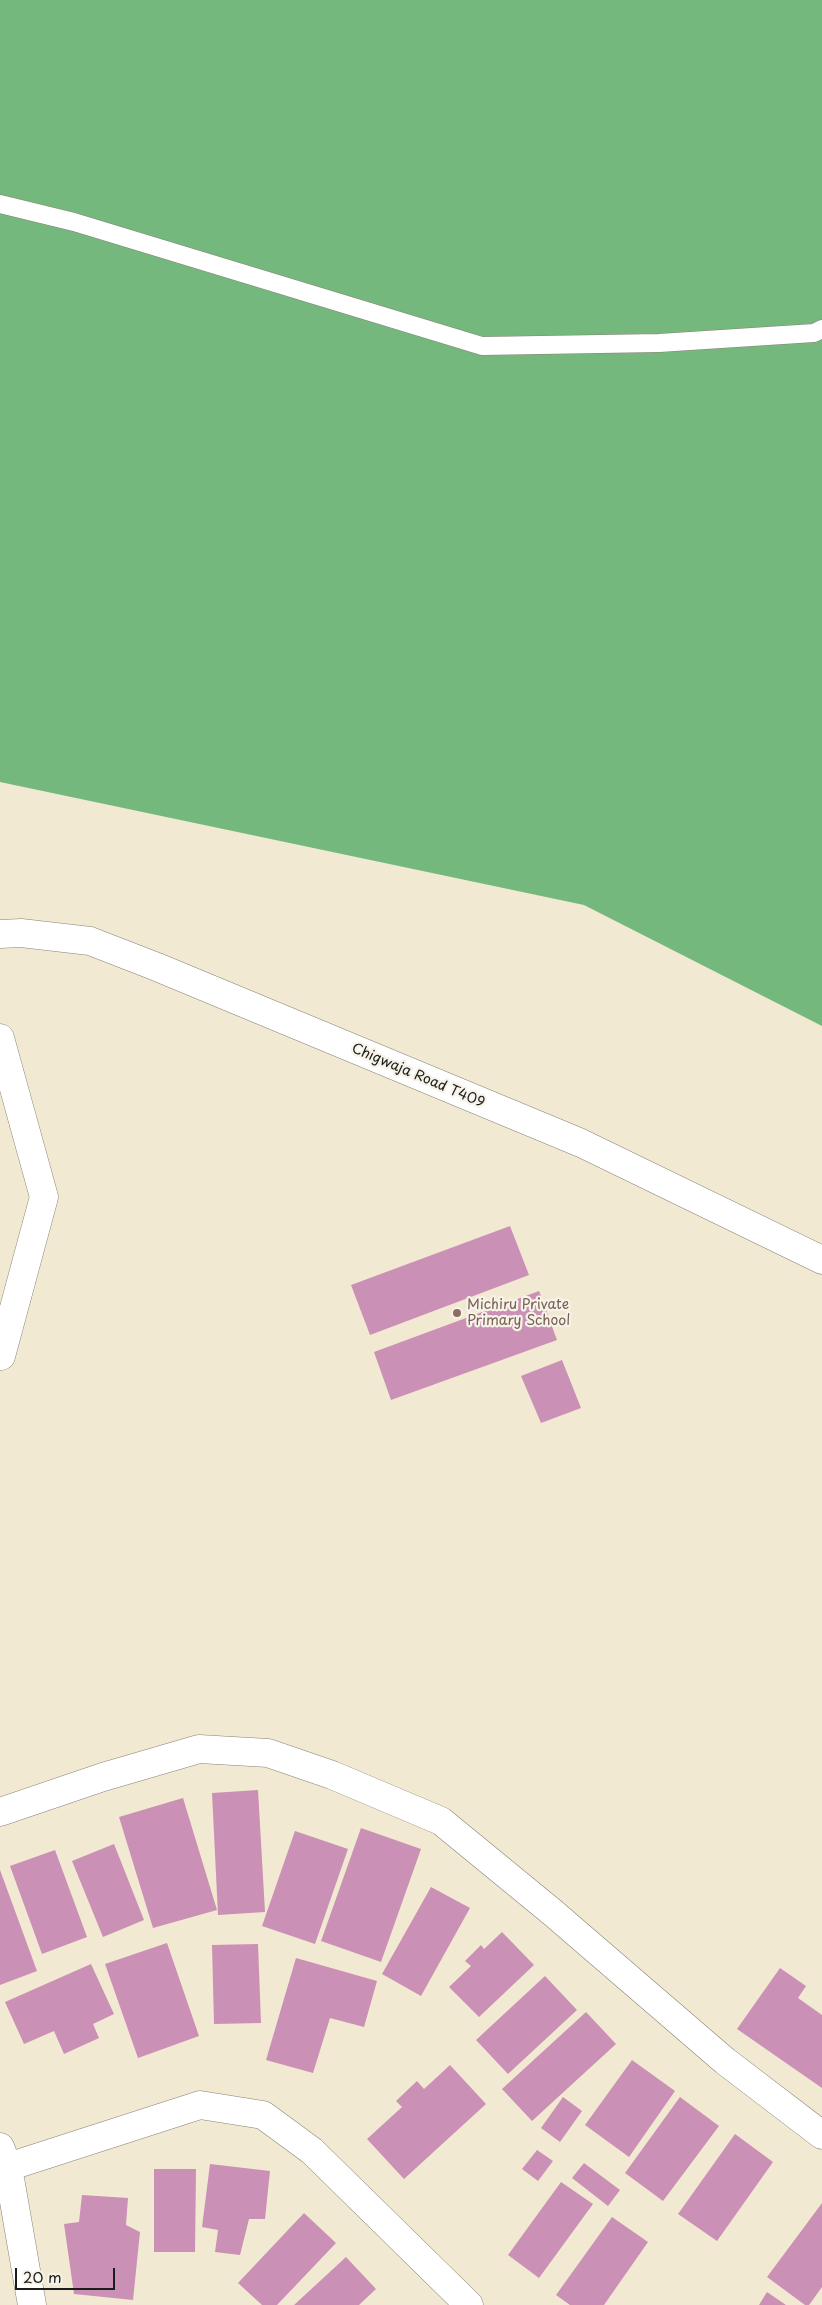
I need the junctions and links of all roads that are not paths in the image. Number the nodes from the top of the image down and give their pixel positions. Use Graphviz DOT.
graph roads {
  1 [pos="0,204"];
  2 [pos="819,332"];
  3 [pos="0,934"];
  4 [pos="0,1038"];
  5 [pos="822,1260"];
  6 [pos="1,1356"];
  7 [pos="0,1812"];
  8 [pos="822,2135"];
  9 [pos="4,2157"];
  10 [pos="32,2305"];
  11 [pos="469,2305"];
  1 -- 2 [label="lane"];
  3 -- 5 [label="street, Chigwaja Road T409"];
  4 -- 6 [label="street"];
  7 -- 8 [label="street"];
  9 -- 10 [label="street"];
  9 -- 11 [label="street"];
}
